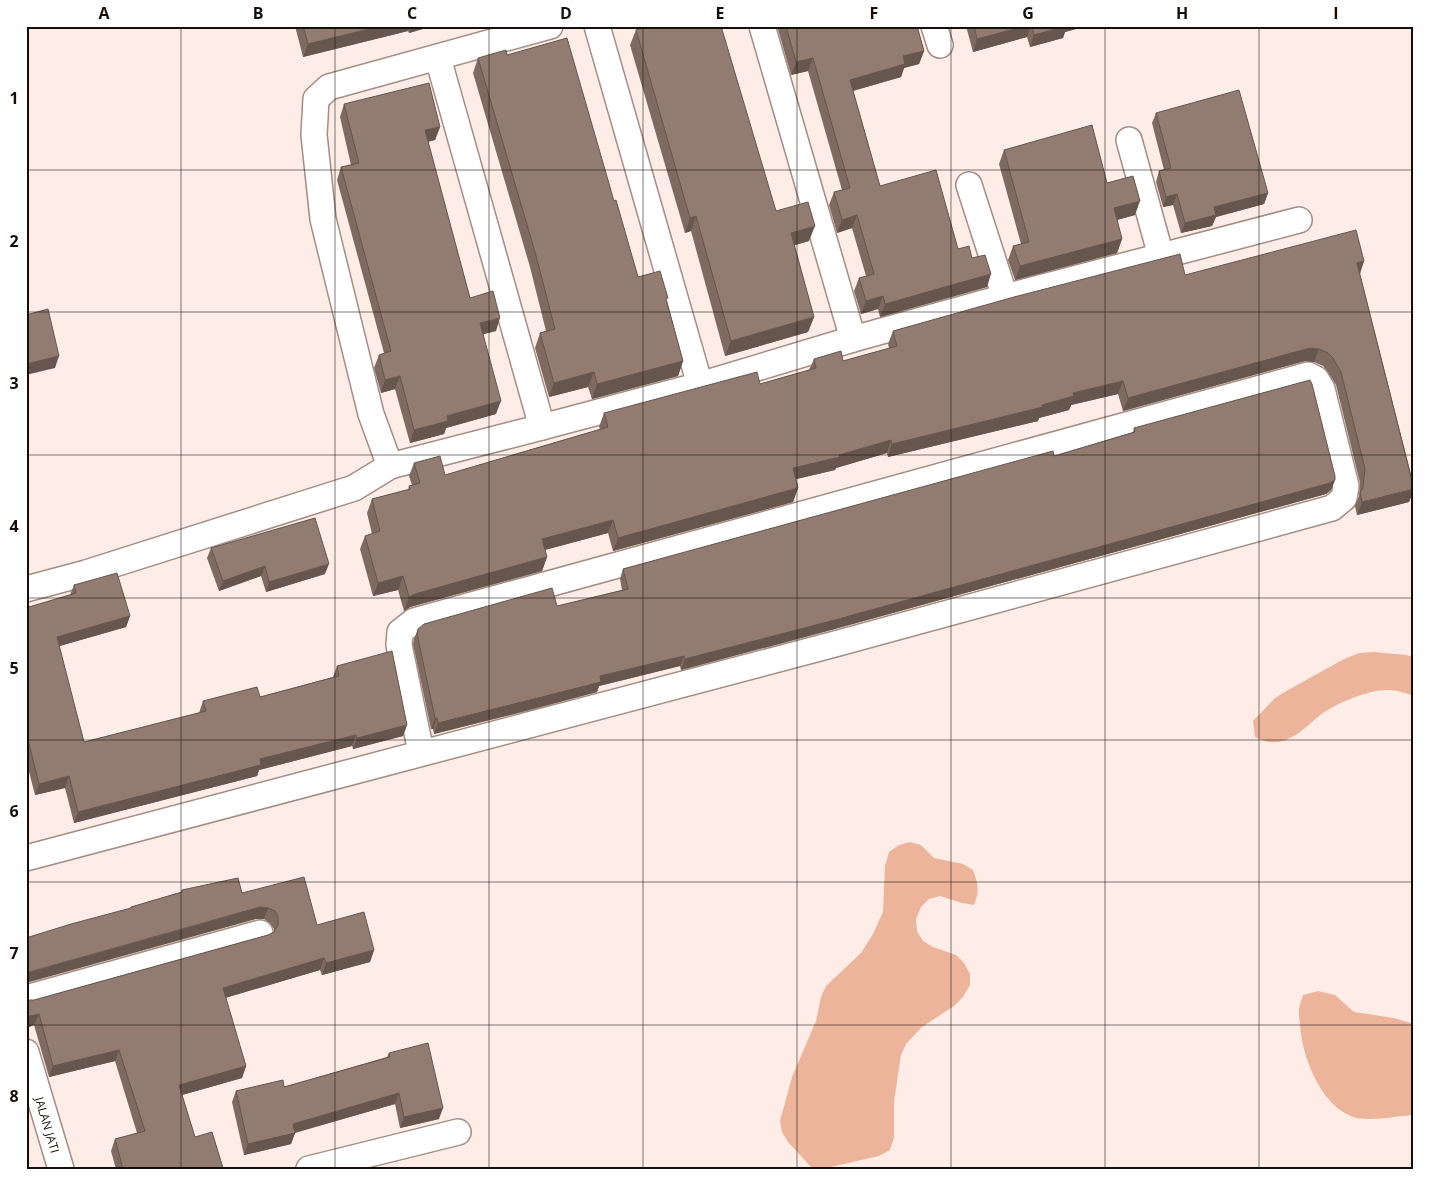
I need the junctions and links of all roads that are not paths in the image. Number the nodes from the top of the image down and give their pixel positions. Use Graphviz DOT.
graph roads {
  1 [pos="550,26"];
  2 [pos="597,26"];
  3 [pos="762,26"];
  4 [pos="438,58"];
  5 [pos="1129,140"];
  6 [pos="969,185"];
  7 [pos="1299,220"];
  8 [pos="1160,256"];
  9 [pos="1005,297"];
  10 [pos="853,339"];
  11 [pos="700,385"];
  12 [pos="542,427"];
  13 [pos="390,466"];
  14 [pos="26,589"];
  15 [pos="421,752"];
  16 [pos="26,858"];
  17 [pos="260,933"];
  18 [pos="26,998"];
  19 [pos="26,1052"];
  20 [pos="458,1132"];
  21 [pos="61,1169"];
  22 [pos="309,1169"];
  1 -- 4 [label="street"];
  2 -- 11 [label="street"];
  3 -- 10 [label="street"];
  4 -- 12 [label="street"];
  4 -- 13 [label="street"];
  5 -- 8 [label="street"];
  6 -- 9 [label="street"];
  7 -- 8 [label="street"];
  8 -- 9 [label="street"];
  9 -- 10 [label="street"];
  10 -- 11 [label="street"];
  11 -- 12 [label="street"];
  12 -- 13 [label="street"];
  13 -- 14 [label="street"];
  15 -- 15 [label="street"];
  15 -- 16 [label="street"];
  17 -- 18 [label="street"];
  19 -- 21 [label="street, JALAN JATI"];
  20 -- 22 [label="street"];
}
